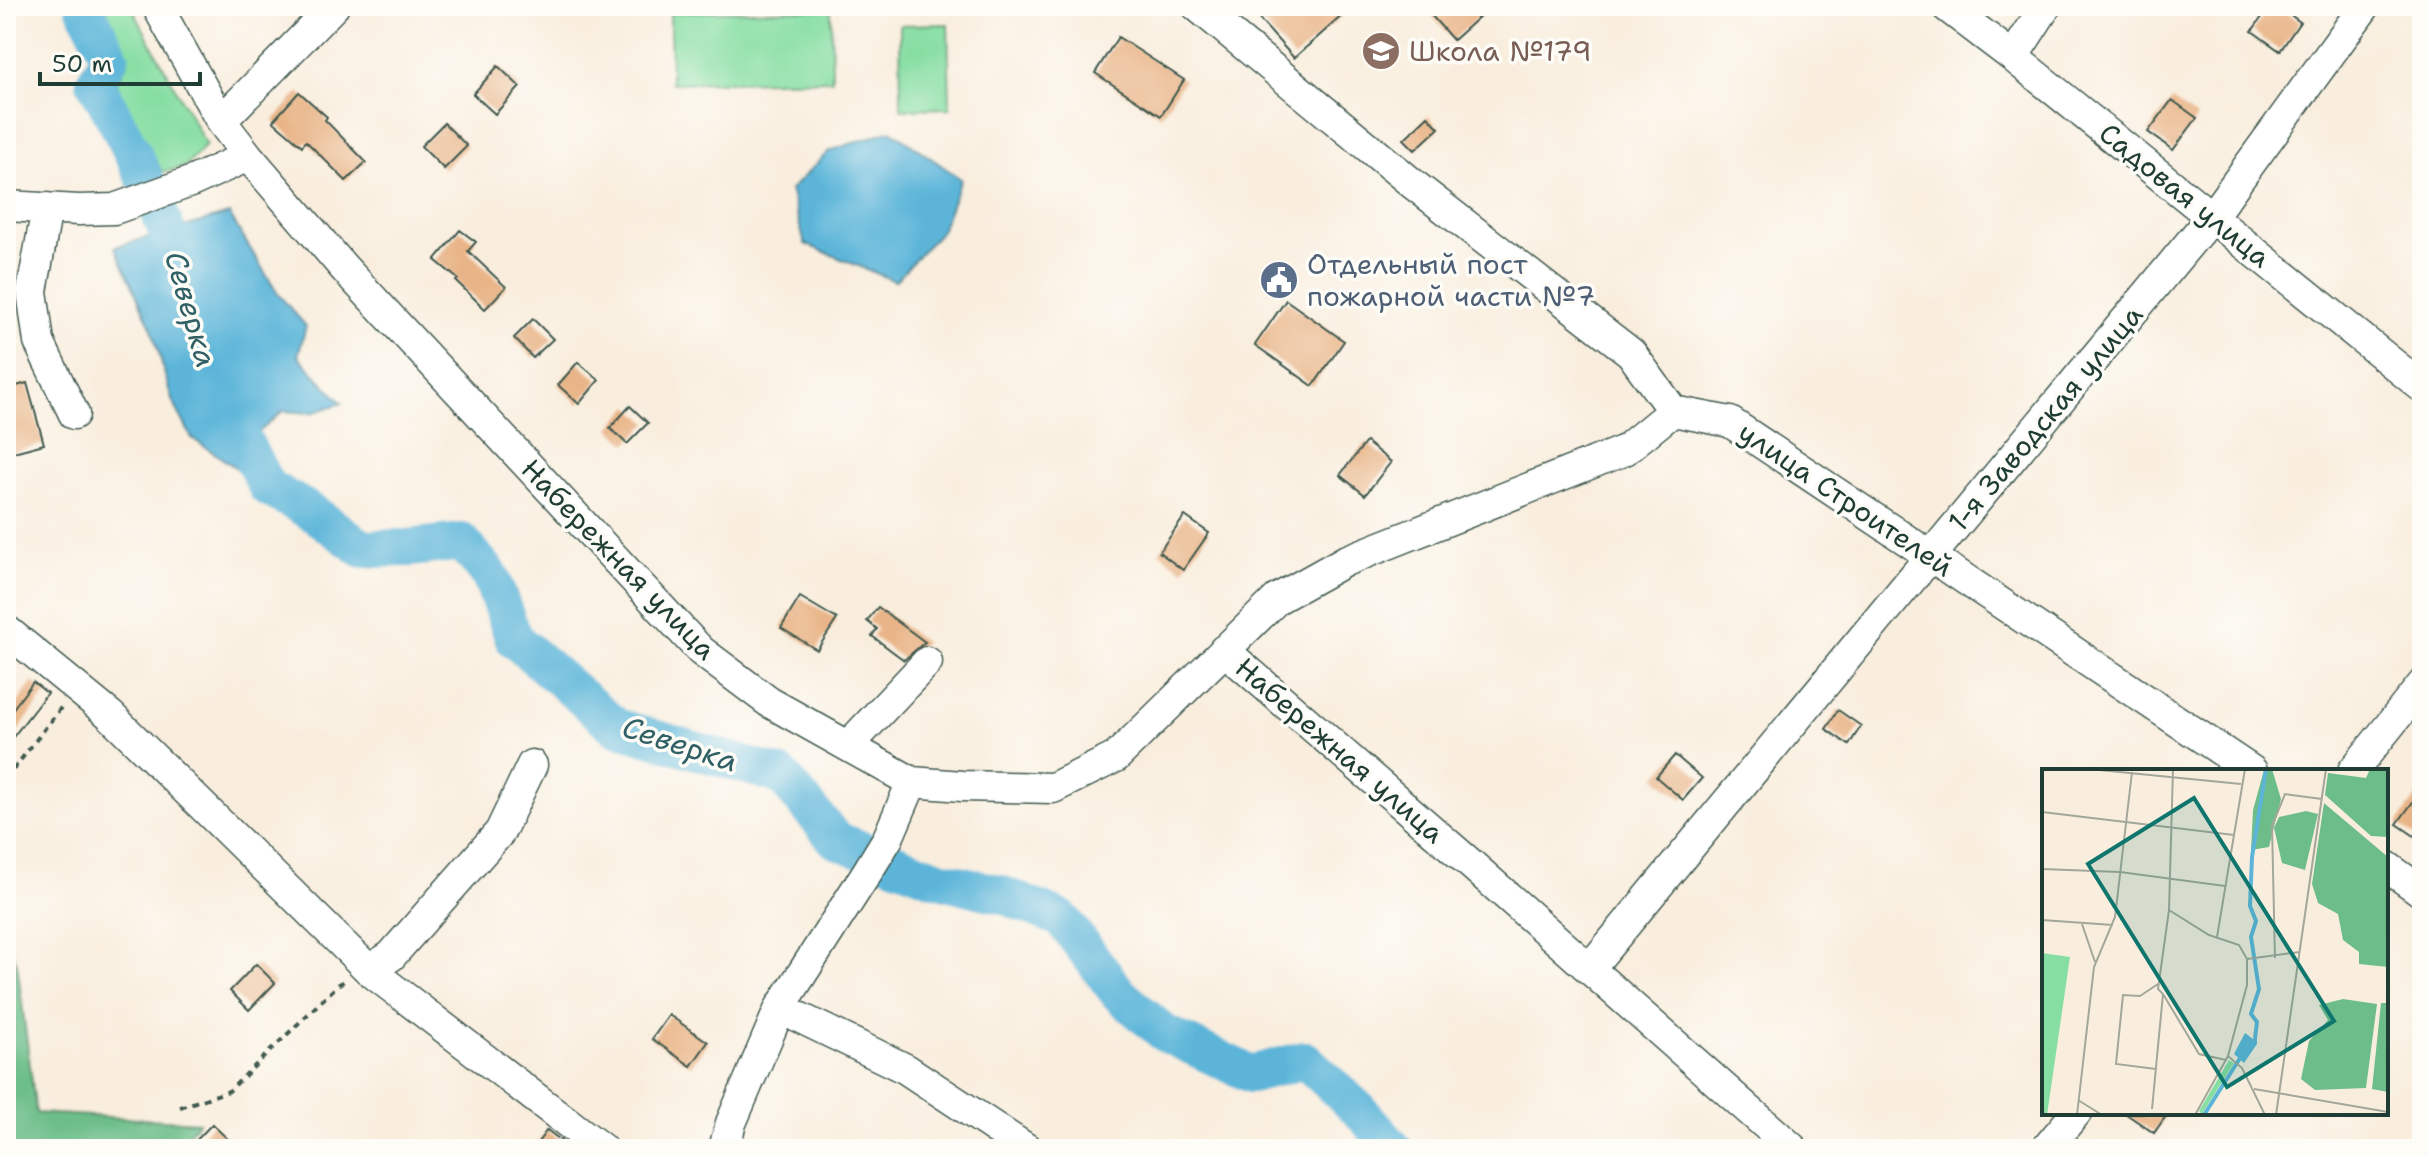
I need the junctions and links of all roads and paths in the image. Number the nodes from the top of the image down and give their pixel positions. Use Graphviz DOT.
graph roads {
  1 [pos="157,6"];
  2 [pos="334,6"];
  3 [pos="1197,6"];
  4 [pos="1946,6"];
  5 [pos="2046,6"];
  6 [pos="2365,6"];
  7 [pos="2013,57"];
  8 [pos="221,121"];
  9 [pos="248,156"];
  10 [pos="6,206"];
  11 [pos="47,208"];
  12 [pos="2212,216"];
  13 [pos="2422,387"];
  14 [pos="1673,411"];
  15 [pos="74,414"];
  16 [pos="1931,557"];
  17 [pos="6,630"];
  18 [pos="1224,650"];
  19 [pos="927,662"];
  20 [pos="2422,685"];
  21 [pos="76,687"];
  22 [pos="848,746"];
  23 [pos="532,765"];
  24 [pos="2249,769"];
  25 [pos="2355,769"];
  26 [pos="6,779"];
  27 [pos="912,782"];
  28 [pos="2388,867"];
  29 [pos="2422,892"];
  30 [pos="1589,969"];
  31 [pos="369,970"];
  32 [pos="780,1008"];
  33 [pos="180,1107"];
  34 [pos="2074,1115"];
  35 [pos="602,1149"];
  36 [pos="724,1149"];
  37 [pos="1027,1149"];
  38 [pos="1793,1149"];
  39 [pos="2046,1149"];
  1 -- 8 [label="street, Набережная улица"];
  2 -- 8 [label="street"];
  3 -- 14 [label="street"];
  4 -- 7 [label="street, Садовая улица"];
  5 -- 7 [label="street"];
  6 -- 12 [label="street, 1-я Заводская улица"];
  7 -- 12 [label="street, Садовая улица"];
  8 -- 9 [label="street, Набережная улица"];
  9 -- 11 [label="street"];
  9 -- 22 [label="street, Набережная улица"];
  10 -- 11 [label="street"];
  11 -- 15 [label="street"];
  12 -- 13 [label="street, Садовая улица"];
  12 -- 16 [label="street, 1-я Заводская улица"];
  14 -- 16 [label="street, улица Строителей"];
  14 -- 18 [label="street"];
  16 -- 24 [label="street, улица Строителей"];
  16 -- 30 [label="street, 1-я Заводская улица"];
  17 -- 21 [label="street"];
  18 -- 27 [label="street, Набережная улица"];
  18 -- 30 [label="street, Набережная улица"];
  19 -- 22 [label="street"];
  20 -- 25 [label="street"];
  21 -- 26 [label="path"];
  21 -- 31 [label="street"];
  22 -- 27 [label="street, Набережная улица"];
  23 -- 31 [label="street"];
  27 -- 32 [label="street"];
  28 -- 29 [label="street"];
  30 -- 38 [label="street, Набережная улица"];
  31 -- 33 [label="path"];
  31 -- 35 [label="street"];
  32 -- 36 [label="street"];
  32 -- 37 [label="street"];
  34 -- 39 [label="street"];
}
